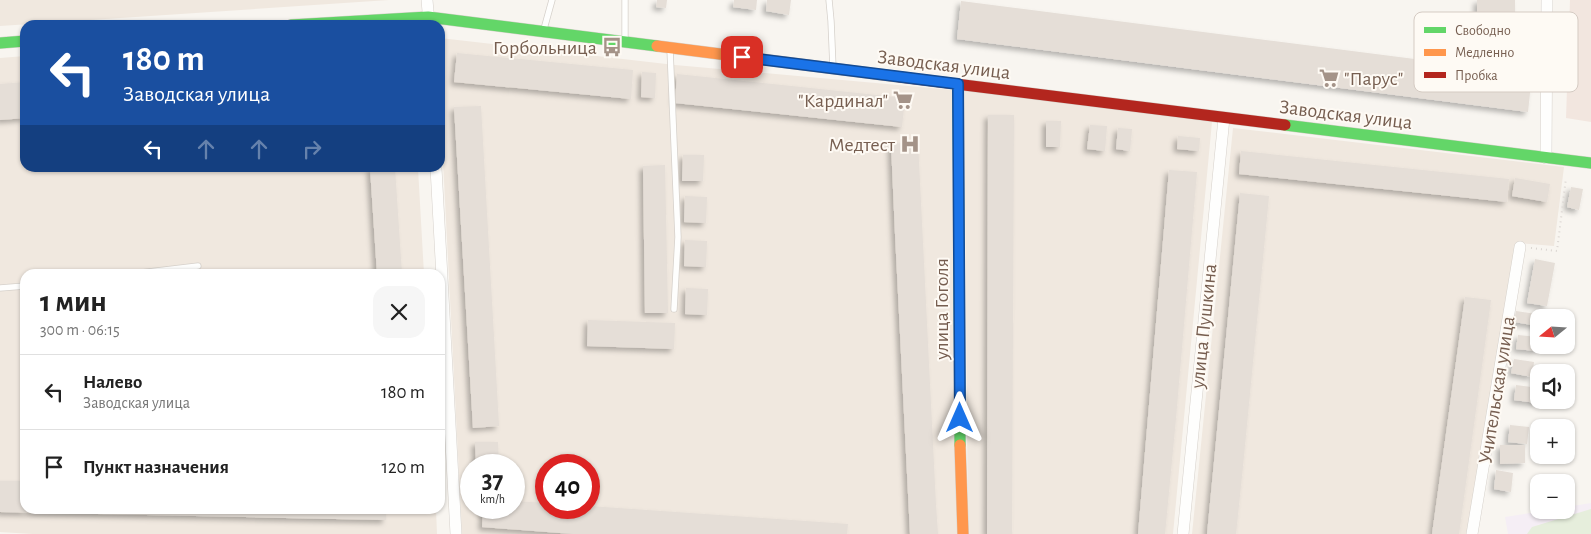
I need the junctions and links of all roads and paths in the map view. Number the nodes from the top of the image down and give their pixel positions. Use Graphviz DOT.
graph roads {
  1 [pos="427,0"];
  2 [pos="552,0"];
  3 [pos="625,0"];
  4 [pos="829,0"];
  5 [pos="428,20"];
  6 [pos="445,22"];
  7 [pos="544,31"];
  8 [pos="20,41"];
  9 [pos="625,42"];
  10 [pos="0,43"];
  11 [pos="670,48"];
  12 [pos="833,68"];
  13 [pos="958,84"];
  14 [pos="1546,92"];
  15 [pos="1224,118"];
  16 [pos="1546,158"];
  17 [pos="1591,162"];
  18 [pos="436,172"];
  19 [pos="1566,178"];
  20 [pos="1520,247"];
  21 [pos="198,266"];
  22 [pos="173,269"];
  23 [pos="442,269"];
  24 [pos="20,286"];
  25 [pos="0,288"];
  26 [pos="674,309"];
  27 [pos="445,333"];
  28 [pos="456,534"];
  29 [pos="963,534"];
  30 [pos="1183,534"];
  31 [pos="1472,534"];
  1 -- 5 [label="street"];
  2 -- 7 [label="lane"];
  3 -- 9 [label="lane"];
  4 -- 12 [label="lane"];
  6 -- 7 [label="street, Заводская улица"];
  7 -- 9 [label="street, Заводская улица"];
  8 -- 10 [label="street"];
  9 -- 11 [label="street, Заводская улица"];
  11 -- 12 [label="street, Заводская улица"];
  11 -- 26 [label="lane"];
  12 -- 13 [label="street, Заводская улица"];
  13 -- 15 [label="street, Заводская улица"];
  13 -- 29 [label="street, улица Гоголя"];
  14 -- 16 [label="street"];
  15 -- 16 [label="street, Заводская улица"];
  15 -- 30 [label="street, улица Пушкина"];
  16 -- 17 [label="street, Заводская улица"];
  18 -- 23 [label="street"];
  19 -- 20 [label="path"];
  20 -- 31 [label="street, Учительская улица"];
  21 -- 22 [label="lane"];
  24 -- 25 [label="lane"];
  27 -- 28 [label="street"];
}
